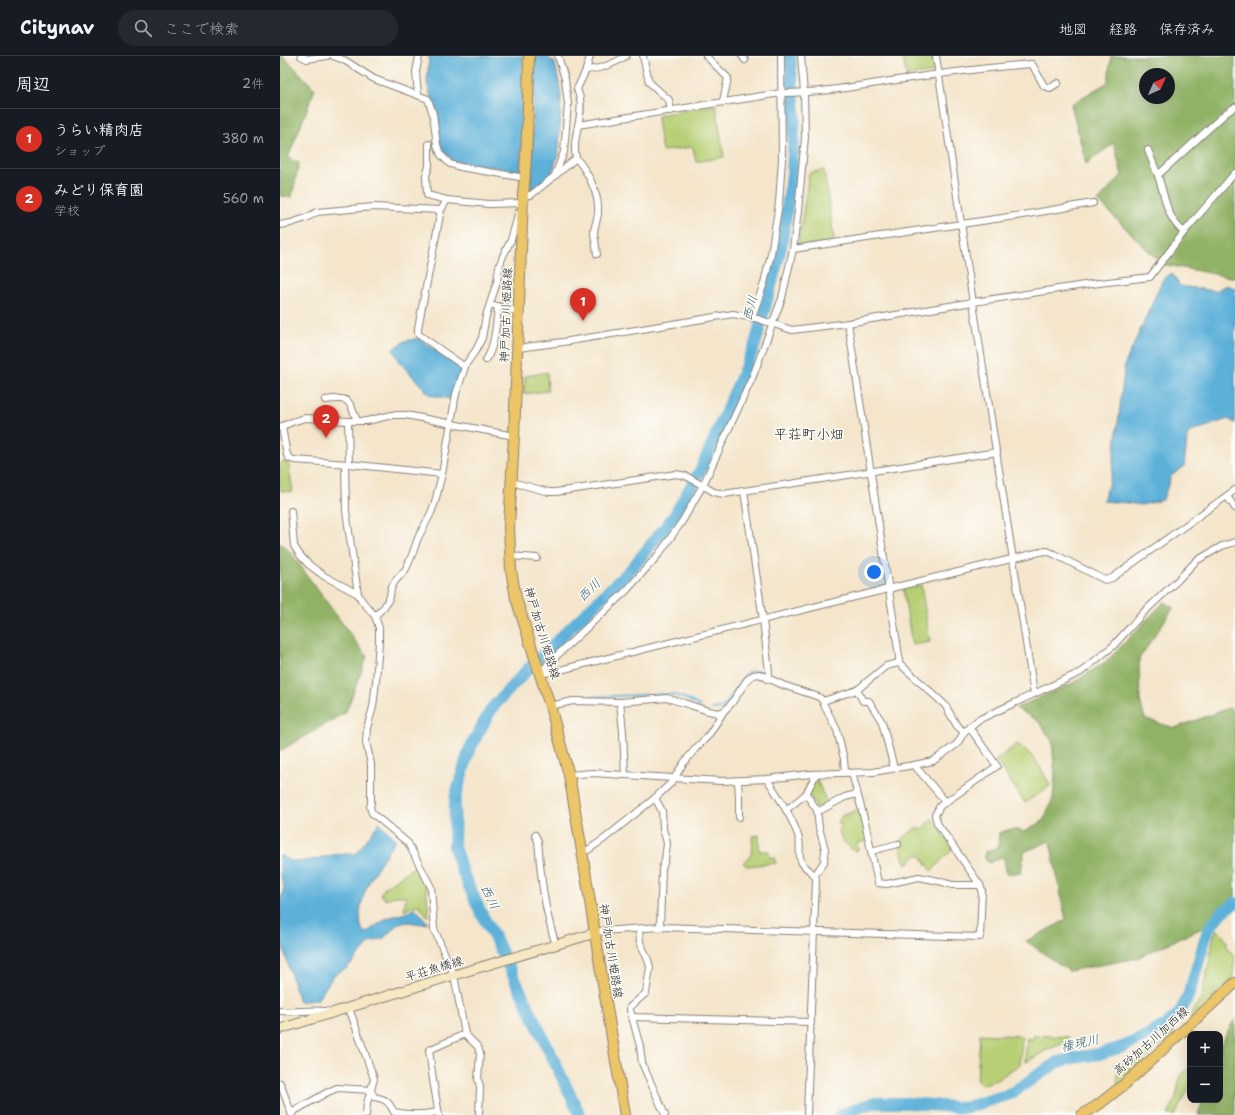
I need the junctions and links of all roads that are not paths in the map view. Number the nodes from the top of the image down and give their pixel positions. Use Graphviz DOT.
graph roads {
  1 [pos="301,56"];
  2 [pos="327,56"];
  3 [pos="333,56"];
  4 [pos="419,56"];
  5 [pos="529,56"];
  6 [pos="558,56"];
  7 [pos="590,56"];
  8 [pos="626,56"];
  9 [pos="643,56"];
  10 [pos="706,56"];
  11 [pos="781,56"];
  12 [pos="801,56"];
  13 [pos="936,56"];
  14 [pos="586,70"];
  15 [pos="939,74"];
  16 [pos="1058,84"];
  17 [pos="781,93"];
  18 [pos="804,93"];
  19 [pos="418,95"];
  20 [pos="723,101"];
  21 [pos="1235,107"];
  22 [pos="670,111"];
  23 [pos="578,125"];
  24 [pos="429,144"];
  25 [pos="1148,150"];
  26 [pos="576,158"];
  27 [pos="1235,173"];
  28 [pos="1158,175"];
  29 [pos="555,176"];
  30 [pos="525,178"];
  31 [pos="447,200"];
  32 [pos="522,200"];
  33 [pos="1093,204"];
  34 [pos="441,210"];
  35 [pos="962,224"];
  36 [pos="280,225"];
  37 [pos="1184,232"];
  38 [pos="793,249"];
  39 [pos="597,254"];
  40 [pos="973,303"];
  41 [pos="490,305"];
  42 [pos="498,306"];
  43 [pos="520,314"];
  44 [pos="753,318"];
  45 [pos="773,324"];
  46 [pos="848,324"];
  47 [pos="518,348"];
  48 [pos="486,360"];
  49 [pos="465,367"];
  50 [pos="325,400"];
  51 [pos="357,421"];
  52 [pos="348,422"];
  53 [pos="451,423"];
  54 [pos="281,427"];
  55 [pos="514,436"];
  56 [pos="997,452"];
  57 [pos="347,464"];
  58 [pos="871,472"];
  59 [pos="442,474"];
  60 [pos="512,482"];
  61 [pos="703,486"];
  62 [pos="1235,490"];
  63 [pos="744,491"];
  64 [pos="1227,496"];
  65 [pos="1235,508"];
  66 [pos="291,511"];
  67 [pos="1235,542"];
  68 [pos="510,556"];
  69 [pos="537,558"];
  70 [pos="1013,558"];
  71 [pos="888,589"];
  72 [pos="358,594"];
  73 [pos="375,616"];
  74 [pos="763,620"];
  75 [pos="899,663"];
  76 [pos="539,672"];
  77 [pos="767,679"];
  78 [pos="857,690"];
  79 [pos="1034,694"];
  80 [pos="823,701"];
  81 [pos="620,702"];
  82 [pos="550,706"];
  83 [pos="724,711"];
  84 [pos="969,727"];
  85 [pos="964,732"];
  86 [pos="914,765"];
  87 [pos="894,768"];
  88 [pos="849,773"];
  89 [pos="816,774"];
  90 [pos="569,775"];
  91 [pos="625,776"];
  92 [pos="675,778"];
  93 [pos="767,779"];
  94 [pos="738,781"];
  95 [pos="806,794"];
  96 [pos="857,794"];
  97 [pos="655,798"];
  98 [pos="946,802"];
  99 [pos="786,810"];
  100 [pos="817,810"];
  101 [pos="739,816"];
  102 [pos="535,835"];
  103 [pos="898,844"];
  104 [pos="871,851"];
  105 [pos="582,852"];
  106 [pos="815,875"];
  107 [pos="980,885"];
  108 [pos="660,927"];
  109 [pos="639,929"];
  110 [pos="814,932"];
  111 [pos="595,933"];
  112 [pos="556,945"];
  113 [pos="454,975"];
  114 [pos="1235,983"];
  115 [pos="349,1008"];
  116 [pos="280,1012"];
  117 [pos="334,1013"];
  118 [pos="632,1017"];
  119 [pos="811,1022"];
  120 [pos="280,1029"];
  121 [pos="465,1034"];
  122 [pos="280,1083"];
  123 [pos="371,1090"];
  124 [pos="291,1114"];
  125 [pos="438,1114"];
  126 [pos="366,1115"];
  127 [pos="479,1115"];
  128 [pos="625,1115"];
  129 [pos="665,1115"];
  130 [pos="807,1115"];
  131 [pos="1082,1115"];
  1 -- 2 [label="street"];
  3 -- 19 [label="street"];
  4 -- 19 [label="street"];
  5 -- 30 [label="main road, 神戸加古川姫路線"];
  6 -- 29 [label="street"];
  7 -- 14 [label="street"];
  8 -- 14 [label="street"];
  9 -- 22 [label="street"];
  10 -- 20 [label="street"];
  11 -- 17 [label="street"];
  12 -- 18 [label="street"];
  13 -- 15 [label="street"];
  14 -- 23 [label="street"];
  15 -- 16 [label="street"];
  15 -- 18 [label="street"];
  15 -- 35 [label="street"];
  17 -- 18 [label="street"];
  17 -- 20 [label="street"];
  17 -- 44 [label="street"];
  18 -- 38 [label="street"];
  19 -- 30 [label="street"];
  20 -- 22 [label="street"];
  21 -- 28 [label="street"];
  22 -- 23 [label="street"];
  23 -- 26 [label="street"];
  24 -- 31 [label="street"];
  25 -- 28 [label="street"];
  26 -- 29 [label="street"];
  26 -- 39 [label="street"];
  27 -- 37 [label="street"];
  28 -- 37 [label="street"];
  29 -- 32 [label="street"];
  30 -- 32 [label="main road, 神戸加古川姫路線"];
  31 -- 32 [label="street"];
  31 -- 34 [label="street"];
  32 -- 41 [label="street"];
  32 -- 43 [label="main road, 神戸加古川姫路線"];
  33 -- 35 [label="street"];
  34 -- 36 [label="street"];
  34 -- 49 [label="street"];
  35 -- 38 [label="street"];
  35 -- 40 [label="street"];
  37 -- 40 [label="street"];
  38 -- 45 [label="street"];
  40 -- 46 [label="street"];
  40 -- 56 [label="street"];
  41 -- 42 [label="street"];
  41 -- 49 [label="street"];
  42 -- 43 [label="street"];
  42 -- 48 [label="street"];
  43 -- 47 [label="main road, 神戸加古川姫路線"];
  44 -- 45 [label="street"];
  44 -- 47 [label="street"];
  45 -- 46 [label="street"];
  45 -- 61 [label="street"];
  46 -- 58 [label="street"];
  47 -- 55 [label="main road, 神戸加古川姫路線"];
  49 -- 53 [label="street"];
  50 -- 51 [label="street"];
  51 -- 52 [label="street"];
  51 -- 53 [label="street"];
  52 -- 54 [label="street"];
  52 -- 57 [label="street"];
  53 -- 55 [label="street"];
  53 -- 59 [label="street"];
  54 -- 57 [label="street"];
  55 -- 60 [label="main road, 神戸加古川姫路線"];
  56 -- 58 [label="street"];
  56 -- 70 [label="street"];
  57 -- 59 [label="street"];
  57 -- 72 [label="street"];
  58 -- 63 [label="street"];
  58 -- 71 [label="street"];
  59 -- 73 [label="street"];
  60 -- 61 [label="street"];
  60 -- 68 [label="main road, 神戸加古川姫路線"];
  61 -- 63 [label="street"];
  61 -- 76 [label="street"];
  62 -- 64 [label="street"];
  63 -- 74 [label="street"];
  64 -- 65 [label="street"];
  64 -- 70 [label="street"];
  66 -- 72 [label="street"];
  67 -- 79 [label="street"];
  68 -- 69 [label="street"];
  68 -- 76 [label="main road, 神戸加古川姫路線"];
  70 -- 71 [label="street"];
  70 -- 79 [label="street"];
  71 -- 74 [label="street"];
  71 -- 75 [label="street"];
  72 -- 73 [label="street"];
  73 -- 113 [label="street"];
  74 -- 76 [label="street"];
  74 -- 77 [label="street"];
  75 -- 78 [label="street"];
  75 -- 85 [label="street"];
  76 -- 82 [label="main road, 神戸加古川姫路線"];
  77 -- 80 [label="street"];
  77 -- 83 [label="street"];
  78 -- 80 [label="street"];
  78 -- 87 [label="street"];
  79 -- 84 [label="street"];
  80 -- 88 [label="street"];
  81 -- 82 [label="street"];
  81 -- 83 [label="street"];
  81 -- 91 [label="street"];
  82 -- 90 [label="main road, 神戸加古川姫路線"];
  83 -- 92 [label="street"];
  84 -- 85 [label="street"];
  84 -- 98 [label="street"];
  85 -- 86 [label="street"];
  86 -- 87 [label="street"];
  86 -- 98 [label="street"];
  87 -- 88 [label="street"];
  88 -- 89 [label="street"];
  88 -- 96 [label="street"];
  89 -- 93 [label="street"];
  89 -- 95 [label="street"];
  90 -- 91 [label="street"];
  90 -- 105 [label="main road, 神戸加古川姫路線"];
  91 -- 92 [label="street"];
  92 -- 94 [label="street"];
  92 -- 97 [label="street"];
  93 -- 94 [label="street"];
  93 -- 99 [label="street"];
  94 -- 101 [label="street"];
  95 -- 99 [label="street"];
  95 -- 100 [label="street"];
  96 -- 100 [label="street"];
  96 -- 104 [label="street"];
  97 -- 105 [label="street"];
  97 -- 108 [label="street"];
  98 -- 107 [label="street"];
  99 -- 106 [label="street"];
  100 -- 106 [label="street"];
  102 -- 112 [label="street"];
  103 -- 104 [label="street"];
  104 -- 107 [label="street"];
  105 -- 111 [label="main road, 神戸加古川姫路線"];
  106 -- 110 [label="street"];
  107 -- 110 [label="street"];
  108 -- 109 [label="street"];
  108 -- 110 [label="street"];
  109 -- 111 [label="street"];
  109 -- 118 [label="street"];
  110 -- 119 [label="street"];
  111 -- 112 [label="main road, 平荘魚橋線"];
  111 -- 128 [label="main road, 神戸加古川姫路線"];
  112 -- 113 [label="main road, 平荘魚橋線"];
  113 -- 115 [label="main road, 平荘魚橋線"];
  113 -- 121 [label="street"];
  114 -- 131 [label="main road, 高砂加古川加西線"];
  115 -- 117 [label="main road, 平荘魚橋線"];
  115 -- 123 [label="street"];
  116 -- 117 [label="street"];
  117 -- 120 [label="main road, 平荘魚橋線"];
  118 -- 119 [label="street"];
  118 -- 129 [label="street"];
  119 -- 130 [label="street"];
  121 -- 125 [label="street"];
  121 -- 127 [label="street"];
  122 -- 124 [label="street"];
  123 -- 124 [label="street"];
  123 -- 125 [label="street"];
  123 -- 126 [label="street"];
}
